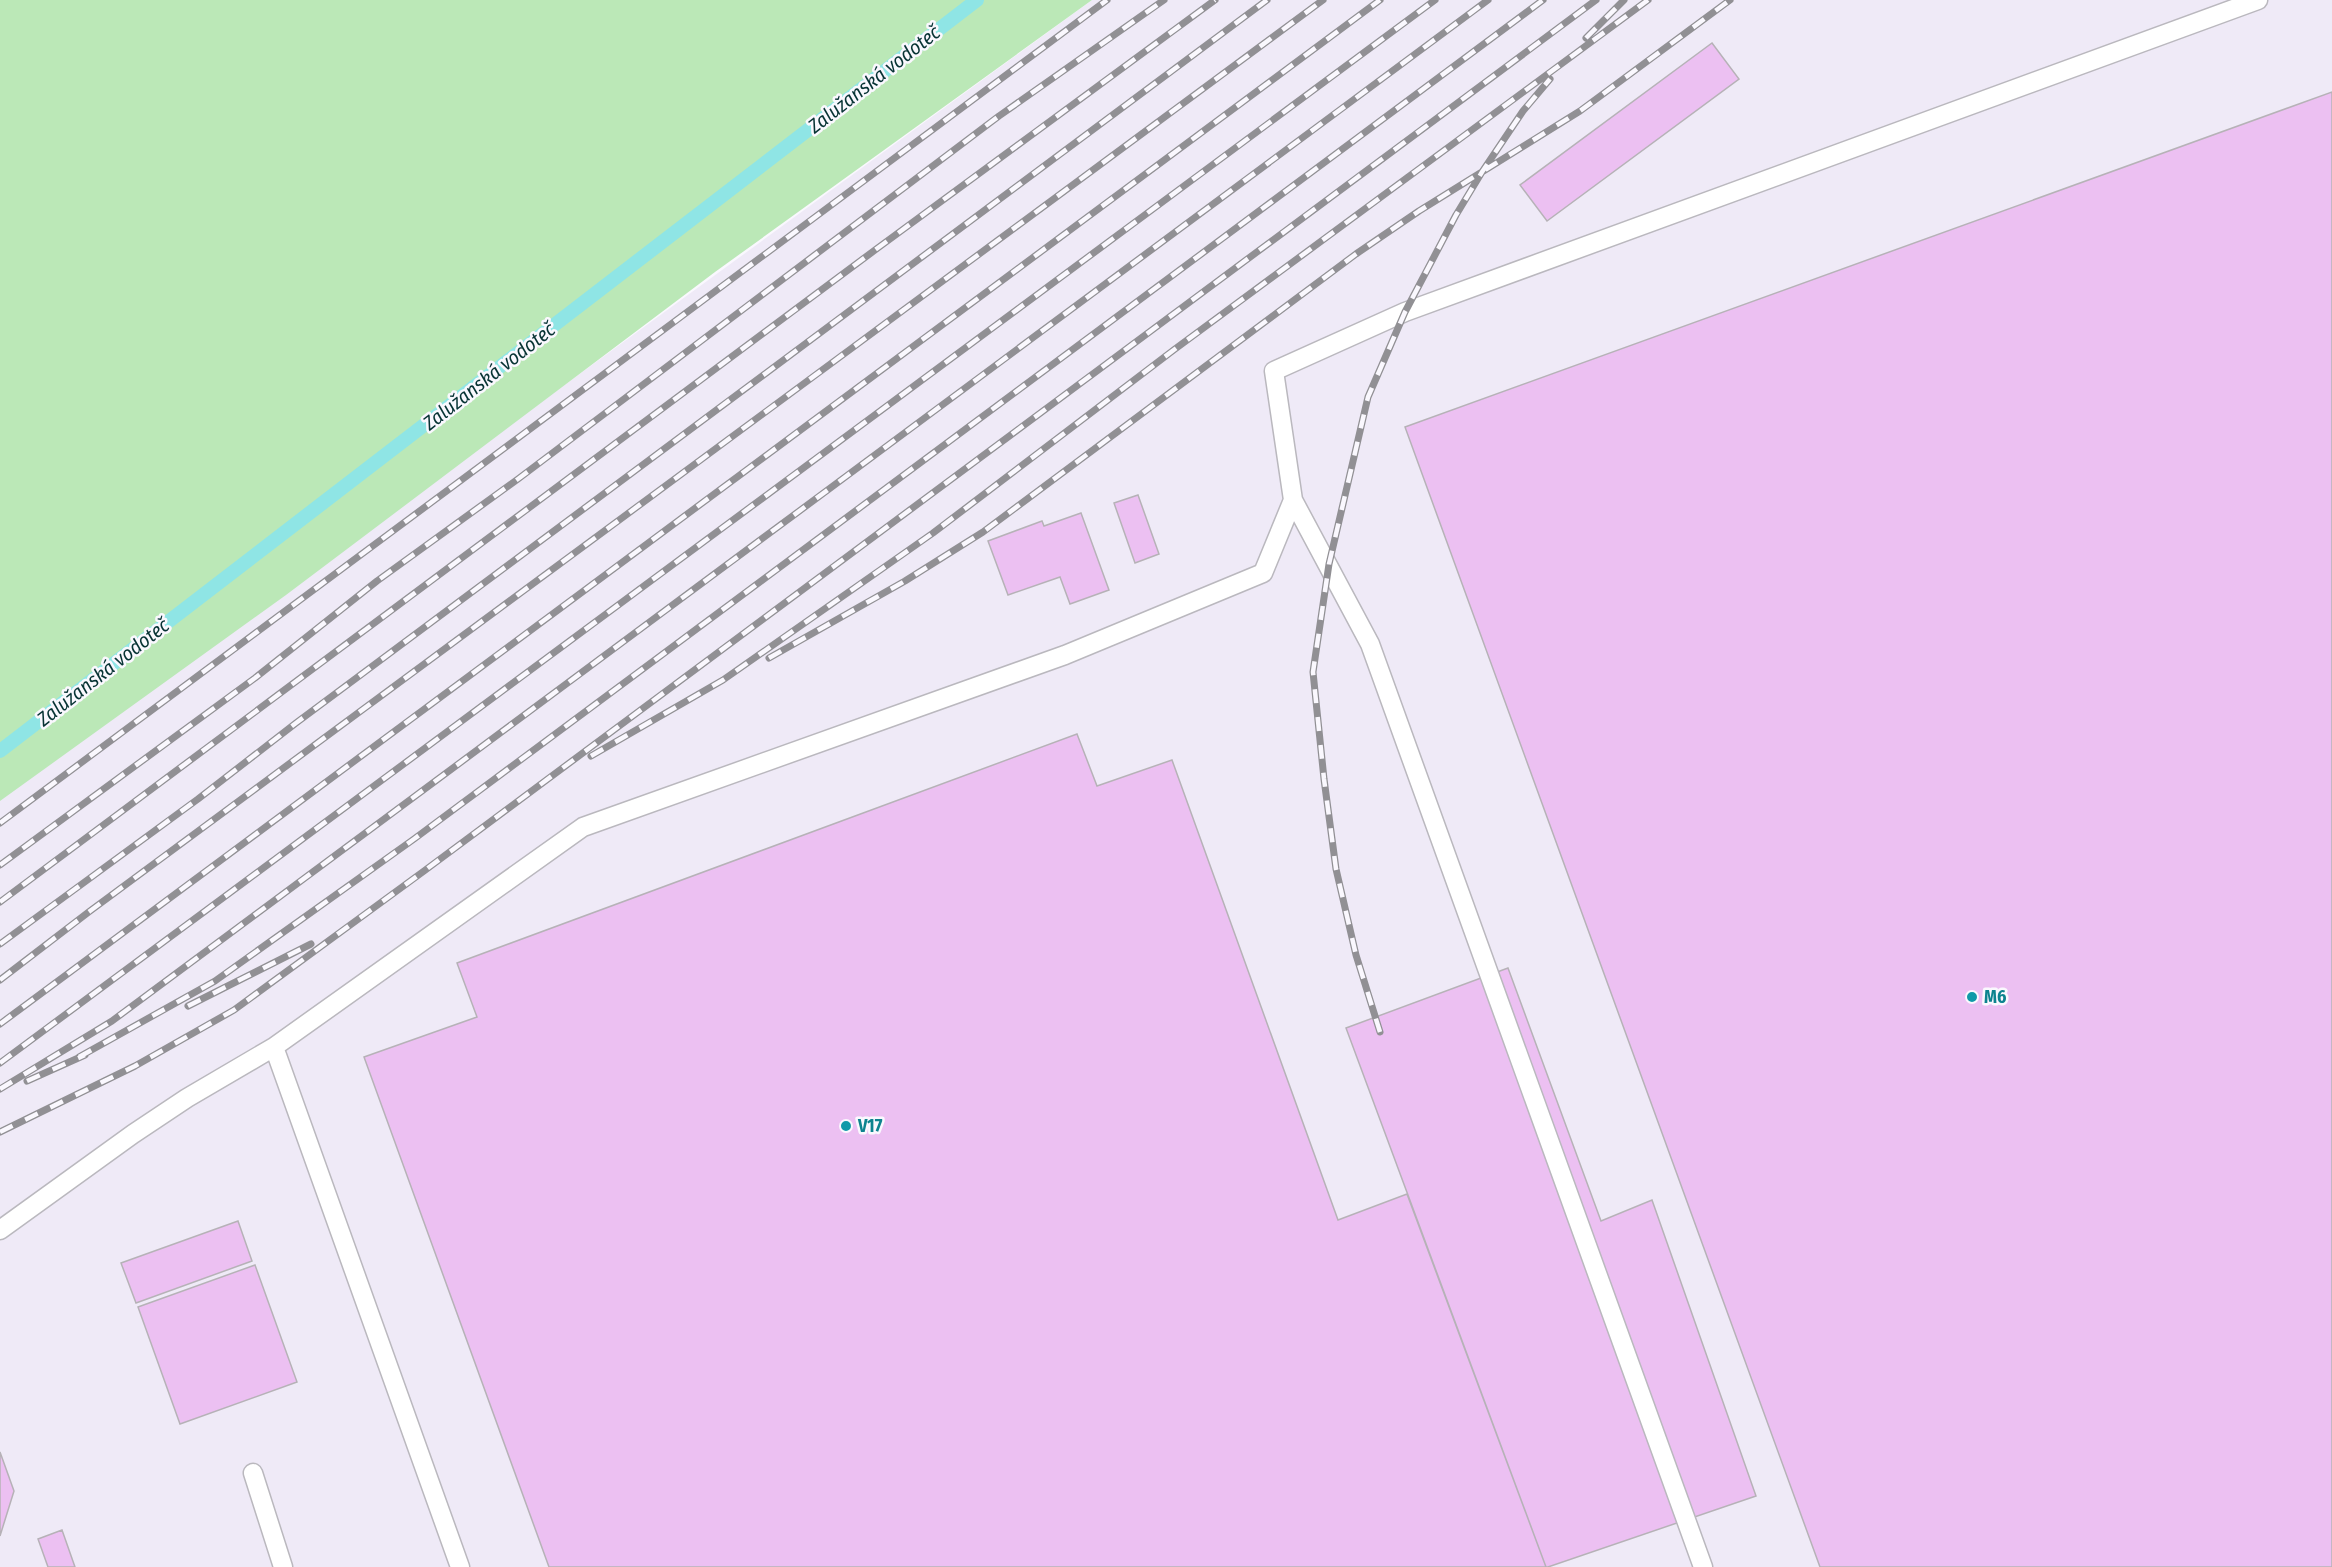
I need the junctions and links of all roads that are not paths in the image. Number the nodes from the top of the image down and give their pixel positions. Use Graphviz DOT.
graph roads {
  1 [pos="2258,0"];
  2 [pos="1293,500"];
  3 [pos="274,1047"];
  4 [pos="0,1230"];
  5 [pos="253,1473"];
  6 [pos="283,1567"];
  7 [pos="460,1567"];
  8 [pos="1703,1567"];
  1 -- 2 [label="lane"];
  2 -- 3 [label="lane"];
  2 -- 8 [label="lane"];
  3 -- 4 [label="lane"];
  3 -- 7 [label="lane"];
  5 -- 6 [label="lane"];
}
